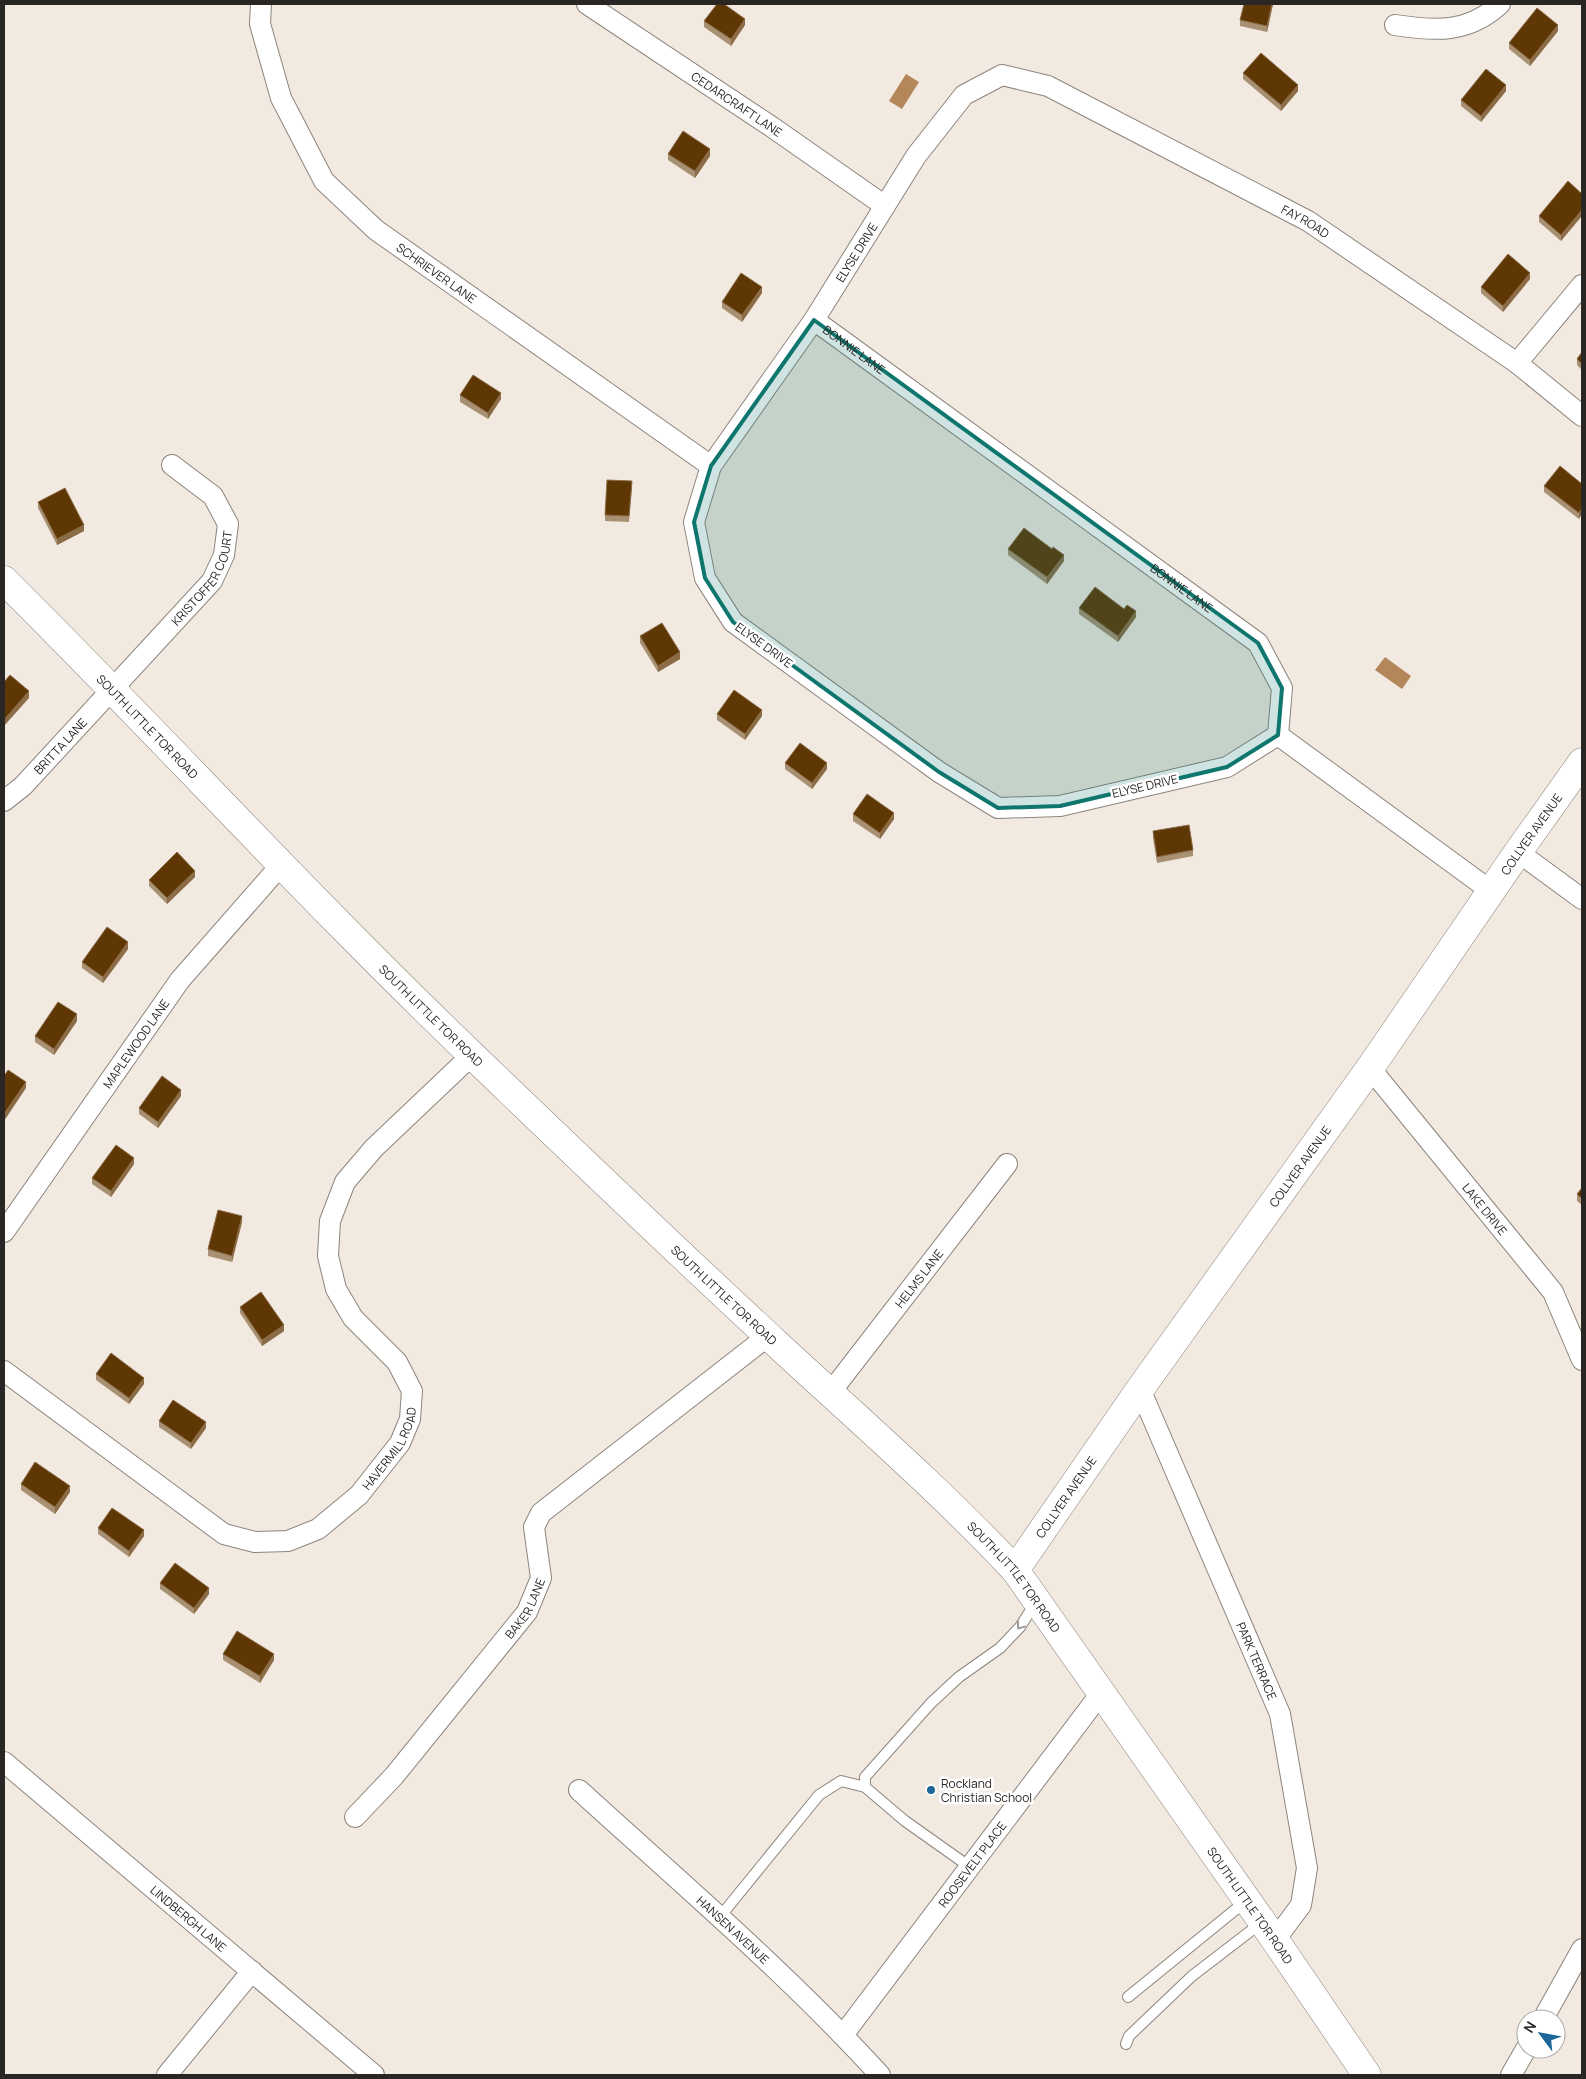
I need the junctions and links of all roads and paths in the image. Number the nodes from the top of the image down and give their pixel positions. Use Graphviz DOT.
graph roads {
  1 [pos="261,4"];
  2 [pos="587,4"];
  3 [pos="1500,4"];
  4 [pos="1395,25"];
  5 [pos="1002,75"];
  6 [pos="885,206"];
  7 [pos="1582,285"];
  8 [pos="814,320"];
  9 [pos="1517,363"];
  10 [pos="1582,416"];
  11 [pos="172,465"];
  12 [pos="711,466"];
  13 [pos="4,580"];
  14 [pos="112,688"];
  15 [pos="1278,735"];
  16 [pos="1582,762"];
  17 [pos="4,801"];
  18 [pos="1518,852"];
  19 [pos="281,865"];
  20 [pos="1491,891"];
  21 [pos="1582,899"];
  22 [pos="472,1055"];
  23 [pos="1370,1068"];
  24 [pos="1007,1164"];
  25 [pos="4,1232"];
  26 [pos="768,1336"];
  27 [pos="1582,1360"];
  28 [pos="4,1371"];
  29 [pos="1140,1389"];
  30 [pos="830,1393"];
  31 [pos="1015,1570"];
  32 [pos="1036,1601"];
  33 [pos="1101,1694"];
  34 [pos="4,1762"];
  35 [pos="865,1787"];
  36 [pos="579,1790"];
  37 [pos="355,1817"];
  38 [pos="970,1867"];
  39 [pos="719,1918"];
  40 [pos="1261,1921"];
  41 [pos="1582,1950"];
  42 [pos="252,1971"];
  43 [pos="1128,1998"];
  44 [pos="1549,2009"];
  45 [pos="843,2035"];
  46 [pos="1126,2044"];
  47 [pos="1520,2059"];
  48 [pos="167,2075"];
  49 [pos="374,2075"];
  50 [pos="880,2075"];
  51 [pos="1367,2075"];
  52 [pos="1511,2075"];
  1 -- 12 [label="street, SCHRIEVER LANE"];
  2 -- 6 [label="street, CEDARCRAFT LANE"];
  3 -- 4 [label="street"];
  5 -- 6 [label="street, ELYSE DRIVE"];
  5 -- 9 [label="street, FAY ROAD"];
  6 -- 8 [label="street, ELYSE DRIVE"];
  7 -- 9 [label="street"];
  8 -- 12 [label="street, ELYSE DRIVE"];
  8 -- 15 [label="street, BONNIE LANE"];
  9 -- 10 [label="street, FAY ROAD"];
  11 -- 14 [label="street, KRISTOFFER COURT"];
  12 -- 15 [label="street, ELYSE DRIVE"];
  13 -- 14 [label="street, SOUTH LITTLE TOR ROAD"];
  14 -- 17 [label="street, BRITTA LANE"];
  14 -- 19 [label="street, SOUTH LITTLE TOR ROAD"];
  15 -- 20 [label="street"];
  16 -- 18 [label="street, COLLYER AVENUE"];
  18 -- 20 [label="street, COLLYER AVENUE"];
  18 -- 21 [label="street"];
  19 -- 22 [label="street, SOUTH LITTLE TOR ROAD"];
  19 -- 25 [label="street, MAPLEWOOD LANE"];
  20 -- 23 [label="street, COLLYER AVENUE"];
  22 -- 26 [label="street, SOUTH LITTLE TOR ROAD"];
  22 -- 28 [label="street, HAVERMILL ROAD"];
  23 -- 27 [label="street, LAKE DRIVE"];
  23 -- 29 [label="street, COLLYER AVENUE"];
  24 -- 30 [label="street, HELMS LANE"];
  26 -- 30 [label="street, SOUTH LITTLE TOR ROAD"];
  26 -- 37 [label="street, BAKER LANE"];
  29 -- 31 [label="street, COLLYER AVENUE"];
  29 -- 40 [label="street, PARK TERRACE"];
  30 -- 31 [label="street, SOUTH LITTLE TOR ROAD"];
  31 -- 32 [label="street, SOUTH LITTLE TOR ROAD"];
  32 -- 33 [label="street, SOUTH LITTLE TOR ROAD"];
  32 -- 35 [label="lane, one-way"];
  33 -- 38 [label="street, ROOSEVELT PLACE"];
  33 -- 40 [label="street, SOUTH LITTLE TOR ROAD"];
  34 -- 42 [label="street, LINDBERGH LANE"];
  35 -- 38 [label="lane"];
  35 -- 39 [label="lane"];
  36 -- 39 [label="street, HANSEN AVENUE"];
  38 -- 45 [label="street, ROOSEVELT PLACE"];
  39 -- 45 [label="street, HANSEN AVENUE"];
  40 -- 43 [label="lane"];
  40 -- 46 [label="lane"];
  40 -- 51 [label="street, SOUTH LITTLE TOR ROAD"];
  41 -- 44 [label="street"];
  42 -- 48 [label="street"];
  42 -- 49 [label="street, LINDBERGH LANE"];
  45 -- 50 [label="street, HANSEN AVENUE"];
  47 -- 52 [label="street"];
}
